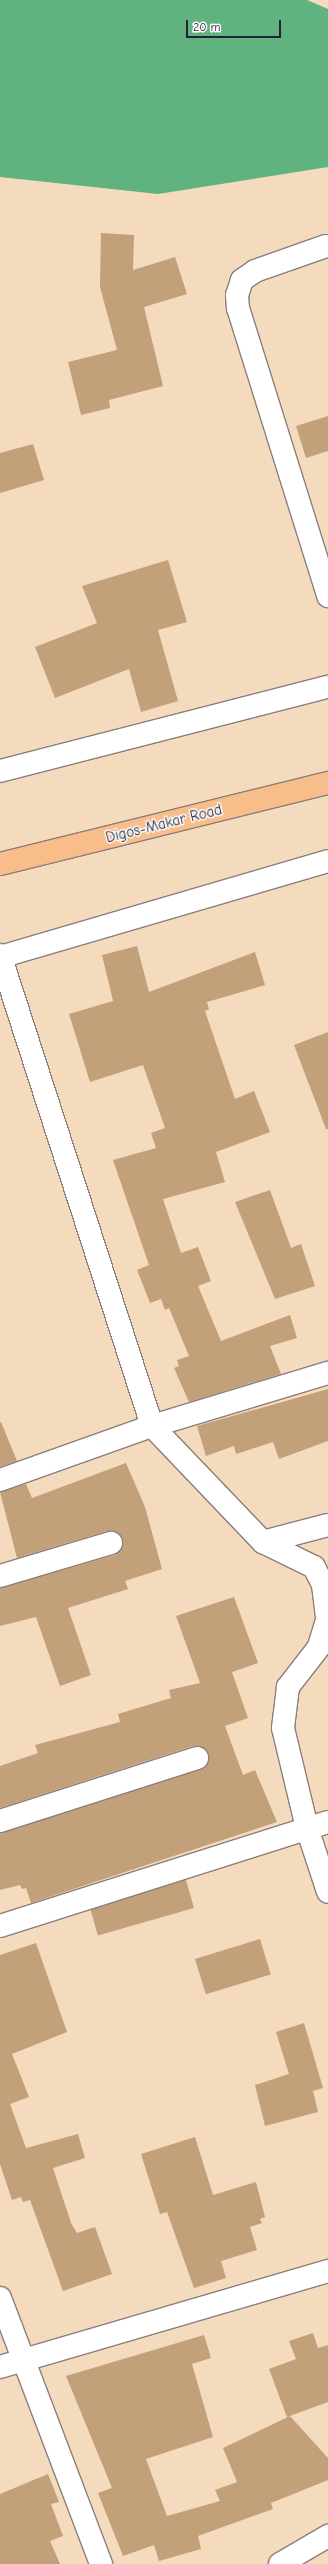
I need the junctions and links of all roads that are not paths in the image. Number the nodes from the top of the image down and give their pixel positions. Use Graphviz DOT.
graph roads {
  1 [pos="326,246"];
  2 [pos="328,596"];
  3 [pos="328,687"];
  4 [pos="0,771"];
  5 [pos="328,783"];
  6 [pos="328,861"];
  7 [pos="0,864"];
  8 [pos="0,956"];
  9 [pos="328,1373"];
  10 [pos="152,1426"];
  11 [pos="0,1480"];
  12 [pos="328,1525"];
  13 [pos="263,1542"];
  14 [pos="111,1543"];
  15 [pos="0,1576"];
  16 [pos="197,1758"];
  17 [pos="0,1821"];
  18 [pos="328,1822"];
  19 [pos="307,1828"];
  20 [pos="328,1892"];
  21 [pos="0,1926"];
  22 [pos="328,2271"];
  23 [pos="0,2298"];
  24 [pos="22,2358"];
  25 [pos="0,2367"];
  26 [pos="328,2536"];
  27 [pos="101,2564"];
  28 [pos="280,2564"];
  1 -- 2 [label="street"];
  3 -- 4 [label="street"];
  5 -- 7 [label="highway, Digos-Makar Road"];
  6 -- 8 [label="street"];
  8 -- 10 [label="street"];
  9 -- 10 [label="street"];
  10 -- 11 [label="street"];
  10 -- 13 [label="street"];
  12 -- 13 [label="street"];
  13 -- 19 [label="street"];
  14 -- 15 [label="street"];
  16 -- 17 [label="street"];
  18 -- 19 [label="street"];
  19 -- 20 [label="street"];
  19 -- 21 [label="street"];
  22 -- 24 [label="street"];
  23 -- 24 [label="street"];
  24 -- 25 [label="street"];
  24 -- 27 [label="street"];
  26 -- 28 [label="street"];
}
